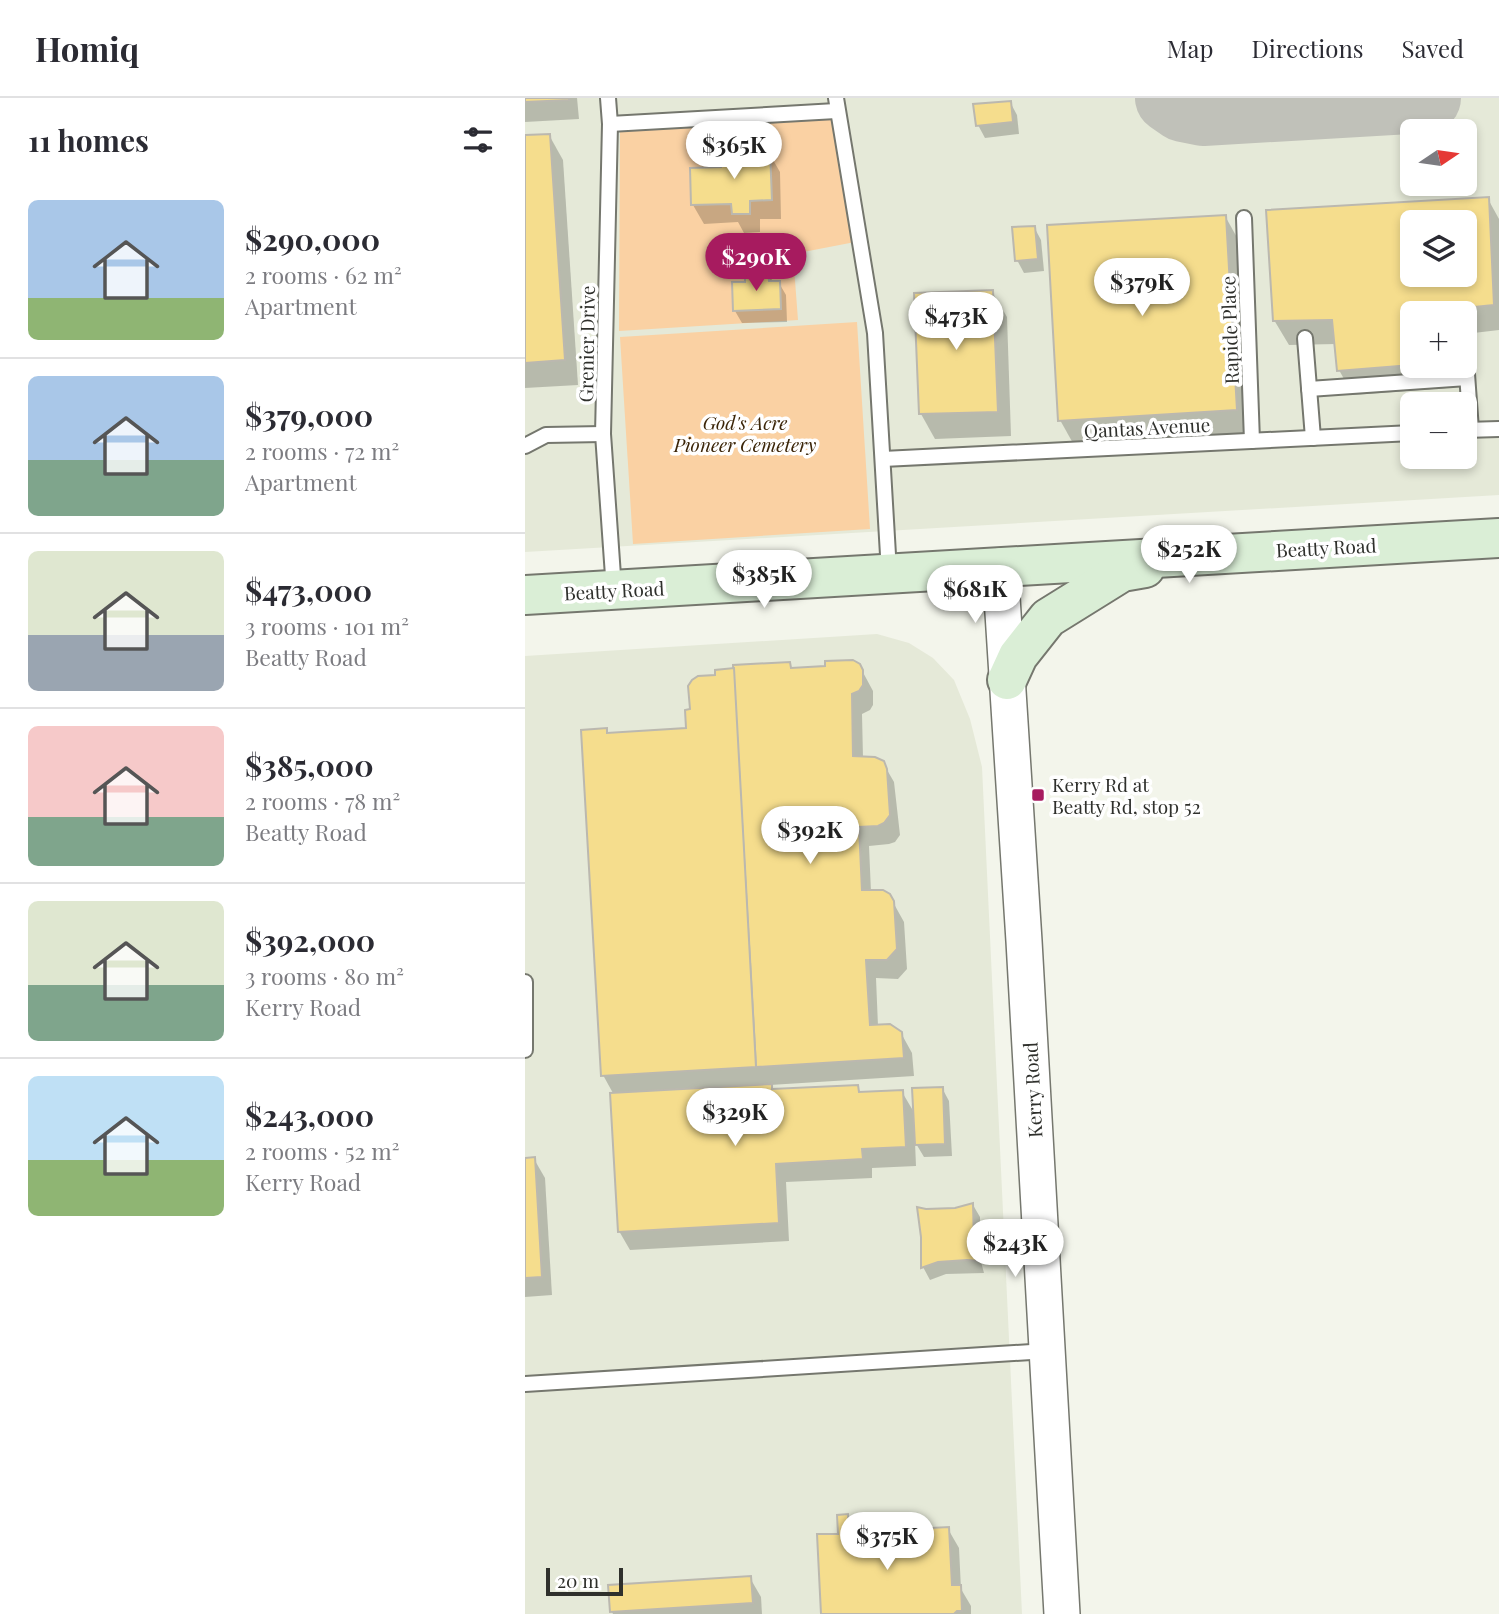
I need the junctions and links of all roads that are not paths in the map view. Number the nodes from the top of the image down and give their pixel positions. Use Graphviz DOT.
graph roads {
  1 [pos="608,98"];
  2 [pos="836,104"];
  3 [pos="610,124"];
  4 [pos="1244,218"];
  5 [pos="1305,338"];
  6 [pos="1467,378"];
  7 [pos="1309,389"];
  8 [pos="1467,392"];
  9 [pos="1499,429"];
  10 [pos="1477,430"];
  11 [pos="603,434"];
  12 [pos="1400,434"];
  13 [pos="1313,438"];
  14 [pos="1252,441"];
  15 [pos="525,446"];
  16 [pos="883,459"];
  17 [pos="1499,538"];
  18 [pos="1233,553"];
  19 [pos="1000,566"];
  20 [pos="889,573"];
  21 [pos="614,590"];
  22 [pos="525,594"];
  23 [pos="1007,680"];
  24 [pos="525,982"];
  25 [pos="525,1050"];
  26 [pos="1047,1351"];
  27 [pos="525,1384"];
  28 [pos="1062,1614"];
  1 -- 3 [label="lane, Grenier Drive"];
  2 -- 3 [label="lane"];
  2 -- 16 [label="lane"];
  3 -- 11 [label="lane, Grenier Drive"];
  4 -- 14 [label="lane, Rapide Place"];
  5 -- 7 [label="lane"];
  6 -- 7 [label="lane"];
  6 -- 8 [label="lane"];
  7 -- 13 [label="lane"];
  9 -- 10 [label="lane"];
  11 -- 15 [label="lane"];
  11 -- 21 [label="lane, Grenier Drive"];
  12 -- 13 [label="lane, Qantas Avenue"];
  13 -- 14 [label="lane, Qantas Avenue"];
  14 -- 16 [label="lane, Qantas Avenue"];
  16 -- 20 [label="lane"];
  17 -- 18 [label="main road, Beatty Road"];
  18 -- 19 [label="main road, Beatty Road"];
  18 -- 23 [label="main road"];
  19 -- 20 [label="main road, Beatty Road"];
  19 -- 23 [label="street, Kerry Road"];
  20 -- 21 [label="main road, Beatty Road"];
  21 -- 22 [label="main road, Beatty Road"];
  23 -- 26 [label="street, Kerry Road"];
  24 -- 25 [label="lane"];
  26 -- 27 [label="lane"];
  26 -- 28 [label="street, Kerry Road"];
}
